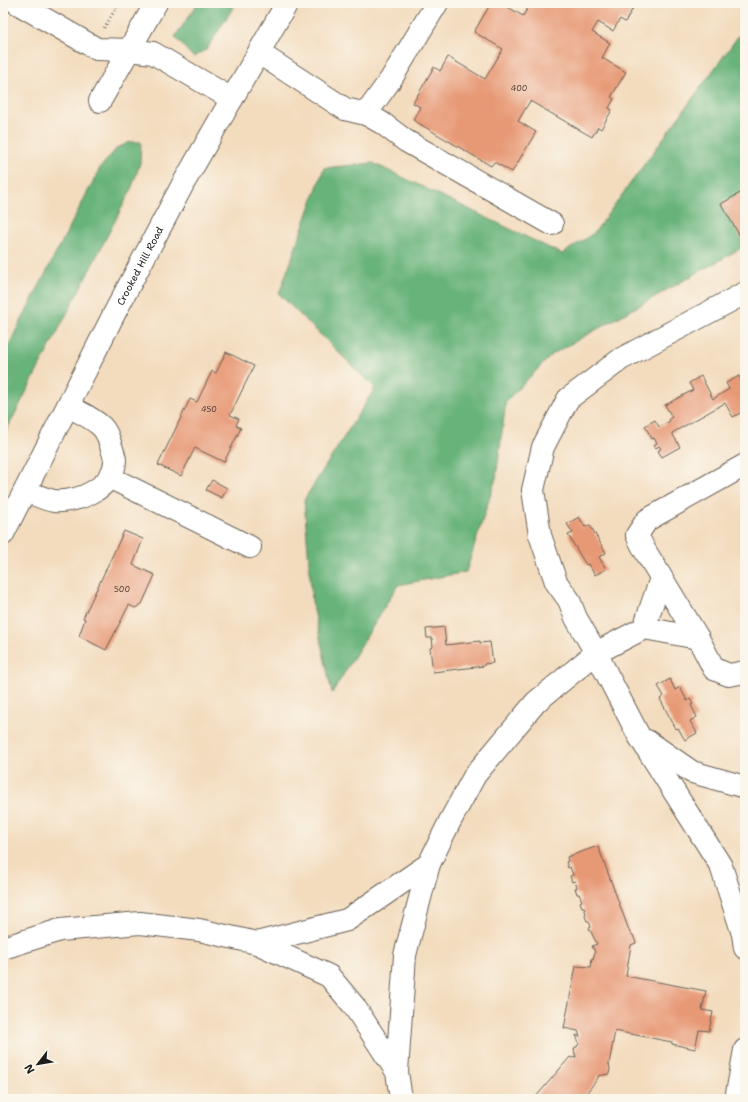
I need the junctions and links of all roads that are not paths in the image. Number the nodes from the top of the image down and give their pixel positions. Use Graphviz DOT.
graph roads {
  1 [pos="17,3"];
  2 [pos="156,3"];
  3 [pos="287,3"];
  4 [pos="437,3"];
  5 [pos="128,50"];
  6 [pos="259,53"];
  7 [pos="232,99"];
  8 [pos="100,100"];
  9 [pos="366,114"];
  10 [pos="552,224"];
  11 [pos="745,292"];
  12 [pos="68,406"];
  13 [pos="745,465"];
  14 [pos="109,477"];
  15 [pos="25,491"];
  16 [pos="3,534"];
  17 [pos="250,547"];
  18 [pos="661,578"];
  19 [pos="644,628"];
  20 [pos="698,638"];
  21 [pos="596,653"];
  22 [pos="745,672"];
  23 [pos="639,736"];
  24 [pos="745,787"];
  25 [pos="429,864"];
  26 [pos="257,943"];
  27 [pos="3,948"];
  28 [pos="745,948"];
  29 [pos="745,1050"];
  30 [pos="397,1072"];
  31 [pos="401,1099"];
  32 [pos="736,1099"];
  1 -- 5 [label="main road"];
  2 -- 5 [label="main road"];
  3 -- 6 [label="main road, Crooked Hill Road"];
  4 -- 9 [label="main road"];
  5 -- 7 [label="main road"];
  5 -- 8 [label="main road"];
  6 -- 7 [label="main road, Crooked Hill Road"];
  6 -- 9 [label="main road"];
  7 -- 12 [label="main road, Crooked Hill Road"];
  9 -- 10 [label="main road"];
  11 -- 21 [label="main road"];
  12 -- 14 [label="main road"];
  12 -- 15 [label="main road, Crooked Hill Road"];
  13 -- 18 [label="main road"];
  14 -- 15 [label="main road"];
  14 -- 17 [label="main road"];
  15 -- 16 [label="main road, Crooked Hill Road"];
  18 -- 19 [label="main road"];
  18 -- 20 [label="main road"];
  19 -- 20 [label="main road"];
  19 -- 21 [label="main road"];
  20 -- 22 [label="main road"];
  21 -- 23 [label="main road"];
  21 -- 25 [label="main road"];
  23 -- 24 [label="main road"];
  23 -- 28 [label="main road"];
  25 -- 26 [label="main road"];
  25 -- 30 [label="main road"];
  26 -- 27 [label="main road"];
  26 -- 30 [label="main road"];
  29 -- 32 [label="main road"];
  30 -- 31 [label="main road"];
}
